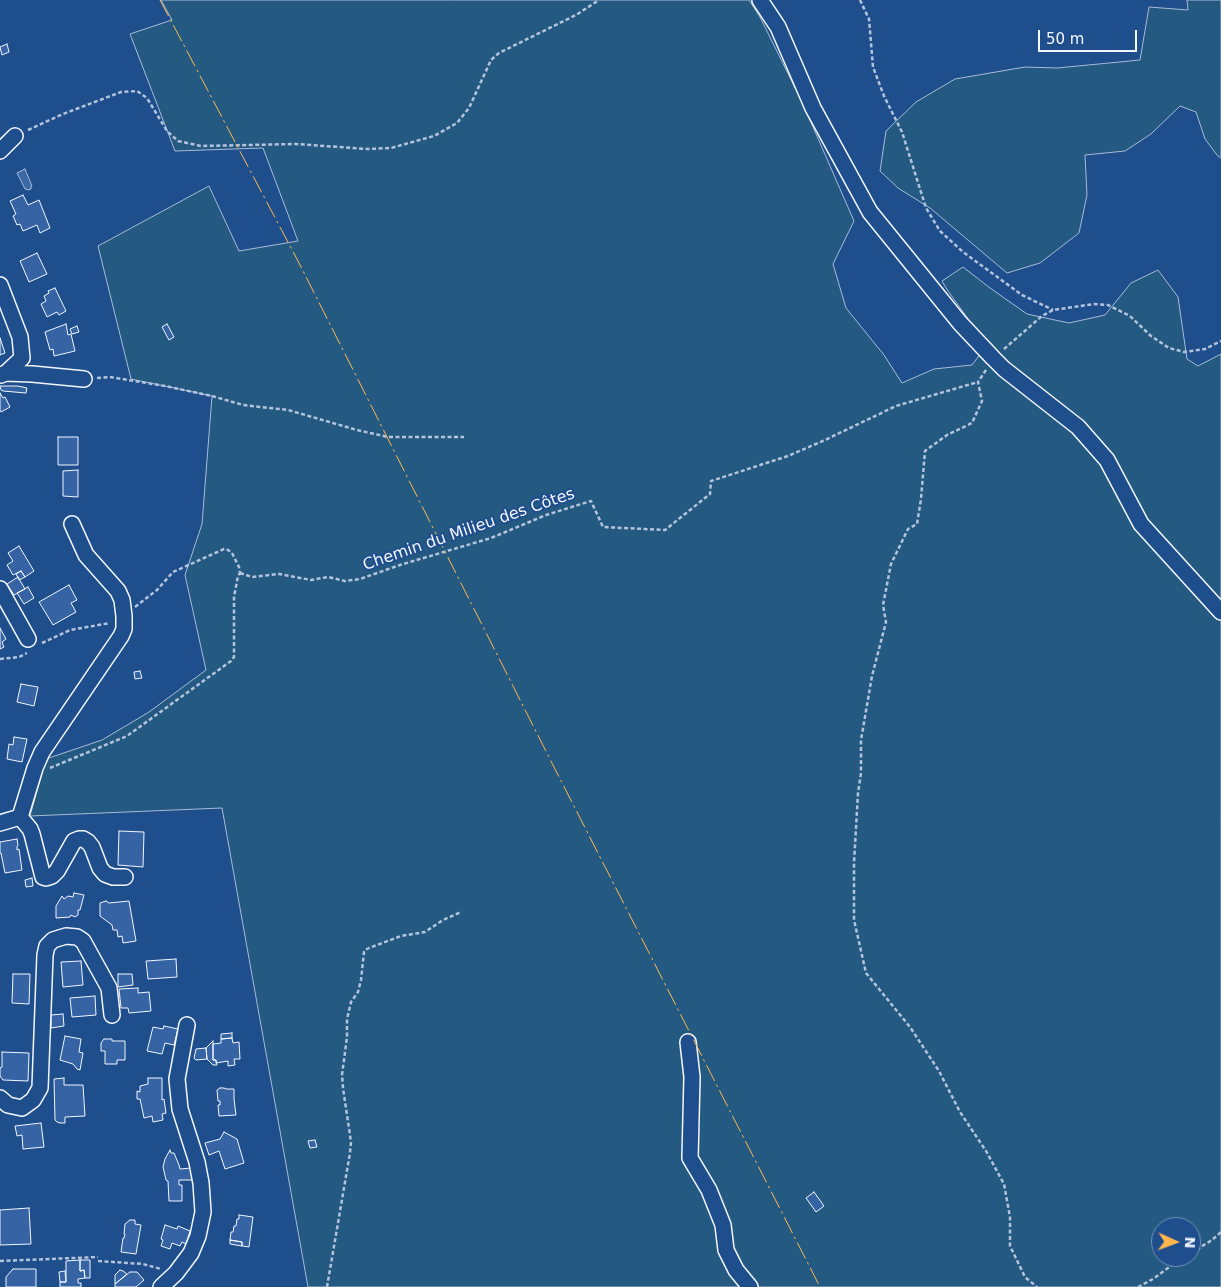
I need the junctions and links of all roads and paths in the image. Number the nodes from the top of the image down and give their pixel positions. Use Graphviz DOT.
graph roads {
  1 [pos="599,0"];
  2 [pos="760,0"];
  3 [pos="860,0"];
  4 [pos="16,136"];
  5 [pos="0,151"];
  6 [pos="0,285"];
  7 [pos="1053,310"];
  8 [pos="1221,341"];
  9 [pos="993,358"];
  10 [pos="3,375"];
  11 [pos="84,379"];
  12 [pos="978,382"];
  13 [pos="464,437"];
  14 [pos="72,524"];
  15 [pos="0,589"];
  16 [pos="1221,612"];
  17 [pos="28,639"];
  18 [pos="33,774"];
  19 [pos="20,817"];
  20 [pos="0,824"];
  21 [pos="125,877"];
  22 [pos="462,912"];
  23 [pos="112,1015"];
  24 [pos="187,1025"];
  25 [pos="688,1042"];
  26 [pos="0,1098"];
  27 [pos="1221,1232"];
  28 [pos="1201,1247"];
  29 [pos="0,1261"];
  30 [pos="1169,1267"];
  31 [pos="176,1273"];
  32 [pos="161,1287"];
  33 [pos="327,1287"];
  34 [pos="750,1287"];
  35 [pos="1037,1287"];
  36 [pos="1138,1287"];
  1 -- 4 [label="path"];
  2 -- 9 [label="street"];
  3 -- 7 [label="path"];
  4 -- 5 [label="street"];
  6 -- 10 [label="street"];
  7 -- 8 [label="path"];
  7 -- 9 [label="path"];
  9 -- 12 [label="path"];
  9 -- 16 [label="street"];
  10 -- 11 [label="street"];
  11 -- 13 [label="path"];
  12 -- 18 [label="path, Chemin du Milieu des Côtes"];
  12 -- 35 [label="path"];
  14 -- 18 [label="street"];
  15 -- 17 [label="street"];
  18 -- 19 [label="street"];
  19 -- 20 [label="street"];
  19 -- 21 [label="street"];
  22 -- 33 [label="path"];
  23 -- 26 [label="street"];
  24 -- 31 [label="street"];
  25 -- 34 [label="street"];
  27 -- 28 [label="path"];
  29 -- 31 [label="path"];
  30 -- 36 [label="path"];
  31 -- 32 [label="street"];
}
